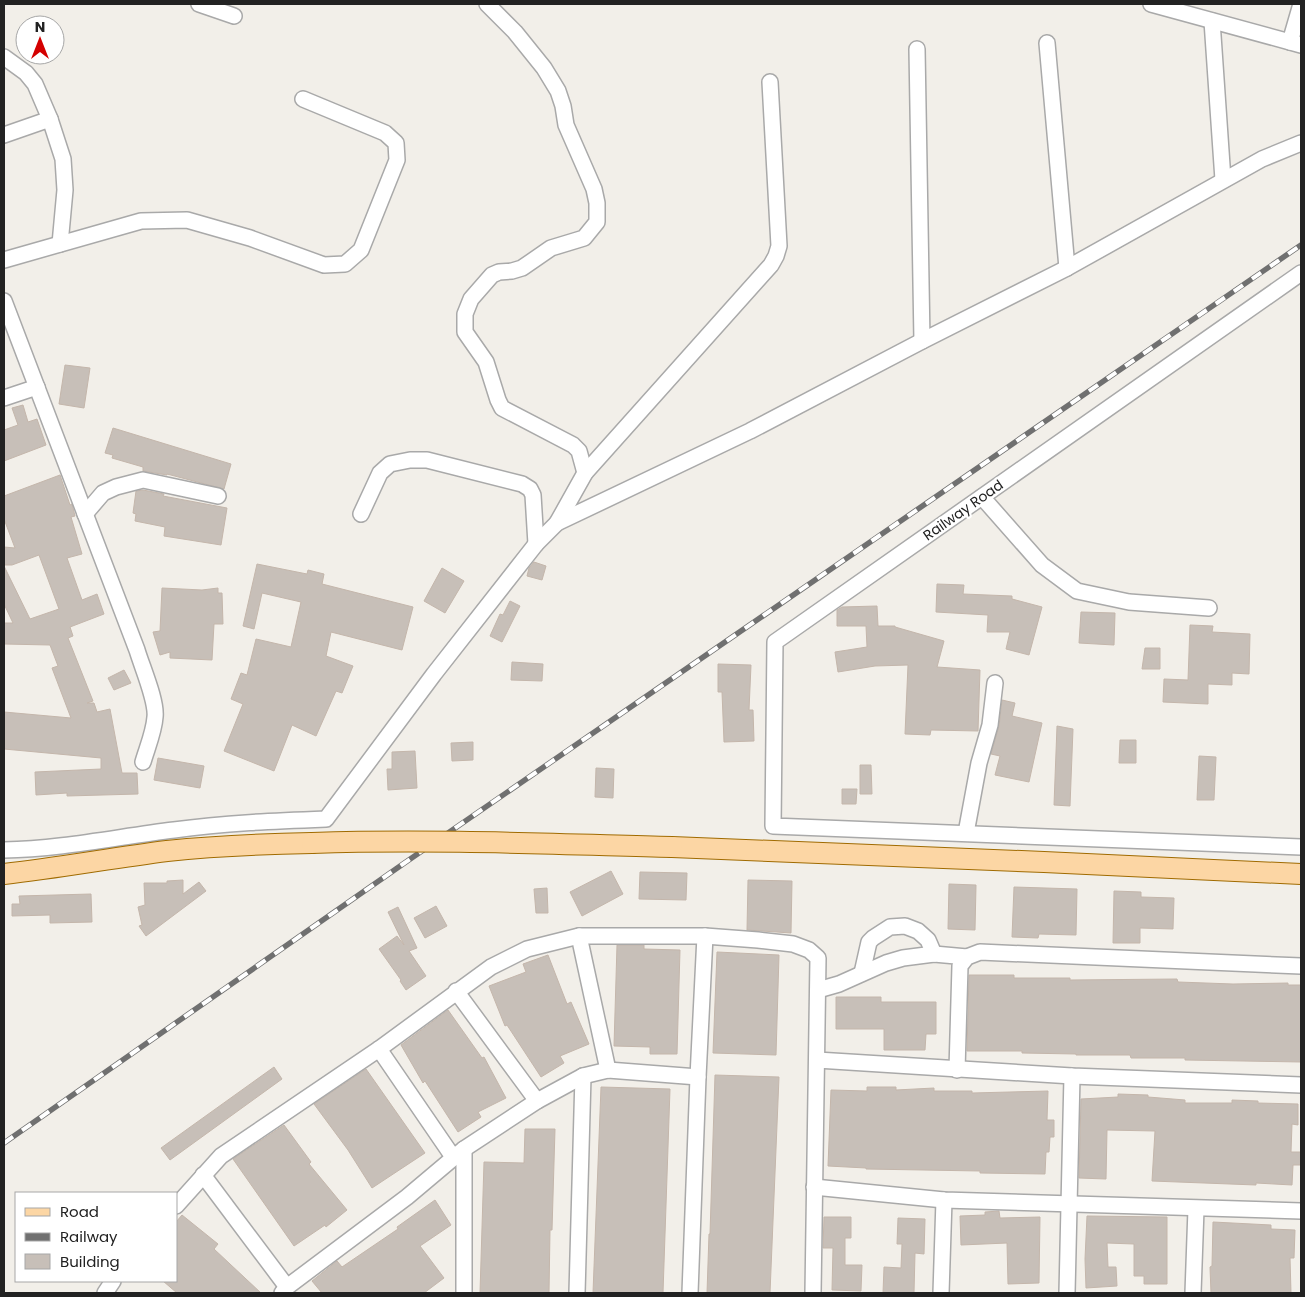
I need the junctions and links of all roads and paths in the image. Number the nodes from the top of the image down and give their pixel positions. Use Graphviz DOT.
graph roads {
  1 [pos="199,4"];
  2 [pos="487,4"];
  3 [pos="1301,4"];
  4 [pos="1157,5"];
  5 [pos="234,16"];
  6 [pos="1212,21"];
  7 [pos="1048,43"];
  8 [pos="1296,43"];
  9 [pos="917,49"];
  10 [pos="4,56"];
  11 [pos="770,82"];
  12 [pos="303,99"];
  13 [pos="50,119"];
  14 [pos="4,135"];
  15 [pos="1301,143"];
  16 [pos="1224,180"];
  17 [pos="60,244"];
  18 [pos="4,260"];
  19 [pos="1067,268"];
  20 [pos="1301,273"];
  21 [pos="4,301"];
  22 [pos="922,341"];
  23 [pos="37,387"];
  24 [pos="4,398"];
  25 [pos="585,472"];
  26 [pos="218,496"];
  27 [pos="982,497"];
  28 [pos="85,514"];
  29 [pos="361,514"];
  30 [pos="556,523"];
  31 [pos="536,544"];
  32 [pos="1209,608"];
  33 [pos="995,683"];
  34 [pos="143,762"];
  35 [pos="966,833"];
  36 [pos="50,847"];
  37 [pos="1301,847"];
  38 [pos="4,850"];
  39 [pos="54,868"];
  40 [pos="4,874"];
  41 [pos="1301,874"];
  42 [pos="579,936"];
  43 [pos="705,936"];
  44 [pos="934,954"];
  45 [pos="967,957"];
  46 [pos="1301,966"];
  47 [pos="862,973"];
  48 [pos="818,990"];
  49 [pos="456,992"];
  50 [pos="379,1049"];
  51 [pos="817,1060"];
  52 [pos="608,1070"];
  53 [pos="957,1070"];
  54 [pos="583,1076"];
  55 [pos="1072,1076"];
  56 [pos="698,1077"];
  57 [pos="1301,1085"];
  58 [pos="537,1101"];
  59 [pos="459,1153"];
  60 [pos="203,1175"];
  61 [pos="814,1187"];
  62 [pos="944,1200"];
  63 [pos="178,1204"];
  64 [pos="1069,1204"];
  65 [pos="1196,1209"];
  66 [pos="1301,1211"];
  67 [pos="112,1282"];
  68 [pos="284,1290"];
  69 [pos="105,1293"];
  70 [pos="464,1293"];
  71 [pos="577,1293"];
  72 [pos="690,1293"];
  73 [pos="813,1293"];
  74 [pos="941,1293"];
  75 [pos="1066,1293"];
  76 [pos="1194,1293"];
  1 -- 5 [label="street"];
  2 -- 25 [label="street"];
  3 -- 8 [label="street"];
  4 -- 6 [label="street"];
  6 -- 8 [label="street"];
  6 -- 16 [label="street"];
  7 -- 19 [label="street"];
  9 -- 22 [label="street"];
  10 -- 13 [label="street"];
  11 -- 25 [label="street"];
  12 -- 17 [label="street"];
  13 -- 14 [label="street"];
  13 -- 17 [label="street"];
  15 -- 16 [label="street"];
  16 -- 19 [label="street"];
  17 -- 18 [label="street"];
  19 -- 22 [label="street"];
  20 -- 27 [label="street, Railway Road"];
  21 -- 23 [label="street"];
  22 -- 30 [label="street"];
  23 -- 24 [label="street"];
  23 -- 28 [label="street"];
  25 -- 30 [label="street"];
  26 -- 28 [label="street"];
  27 -- 32 [label="street"];
  27 -- 35 [label="street, Railway Road"];
  28 -- 34 [label="street"];
  29 -- 31 [label="street"];
  30 -- 31 [label="street"];
  31 -- 36 [label="street"];
  33 -- 35 [label="street"];
  35 -- 37 [label="street"];
  36 -- 38 [label="street"];
  36 -- 39 [label="street"];
  39 -- 40 [label="main road"];
  39 -- 41 [label="main road, bridge"];
  42 -- 43 [label="street"];
  42 -- 49 [label="street"];
  42 -- 52 [label="street"];
  43 -- 48 [label="street"];
  43 -- 56 [label="street"];
  44 -- 45 [label="street"];
  44 -- 47 [label="street"];
  44 -- 47 [label="street"];
  45 -- 46 [label="street"];
  45 -- 53 [label="street"];
  47 -- 48 [label="street"];
  48 -- 51 [label="street"];
  49 -- 50 [label="street"];
  49 -- 58 [label="street"];
  50 -- 59 [label="street"];
  50 -- 60 [label="street"];
  51 -- 53 [label="street"];
  51 -- 61 [label="street"];
  52 -- 54 [label="street"];
  52 -- 56 [label="street"];
  53 -- 55 [label="street"];
  54 -- 58 [label="street"];
  54 -- 71 [label="street"];
  55 -- 57 [label="street"];
  55 -- 64 [label="street"];
  56 -- 72 [label="street"];
  58 -- 59 [label="street"];
  59 -- 68 [label="street"];
  59 -- 70 [label="street"];
  60 -- 63 [label="street"];
  60 -- 68 [label="street"];
  61 -- 62 [label="street"];
  61 -- 73 [label="street"];
  62 -- 64 [label="street"];
  62 -- 74 [label="street"];
  64 -- 65 [label="street"];
  64 -- 75 [label="street"];
  65 -- 66 [label="street"];
  65 -- 76 [label="street"];
  67 -- 69 [label="street"];
}
